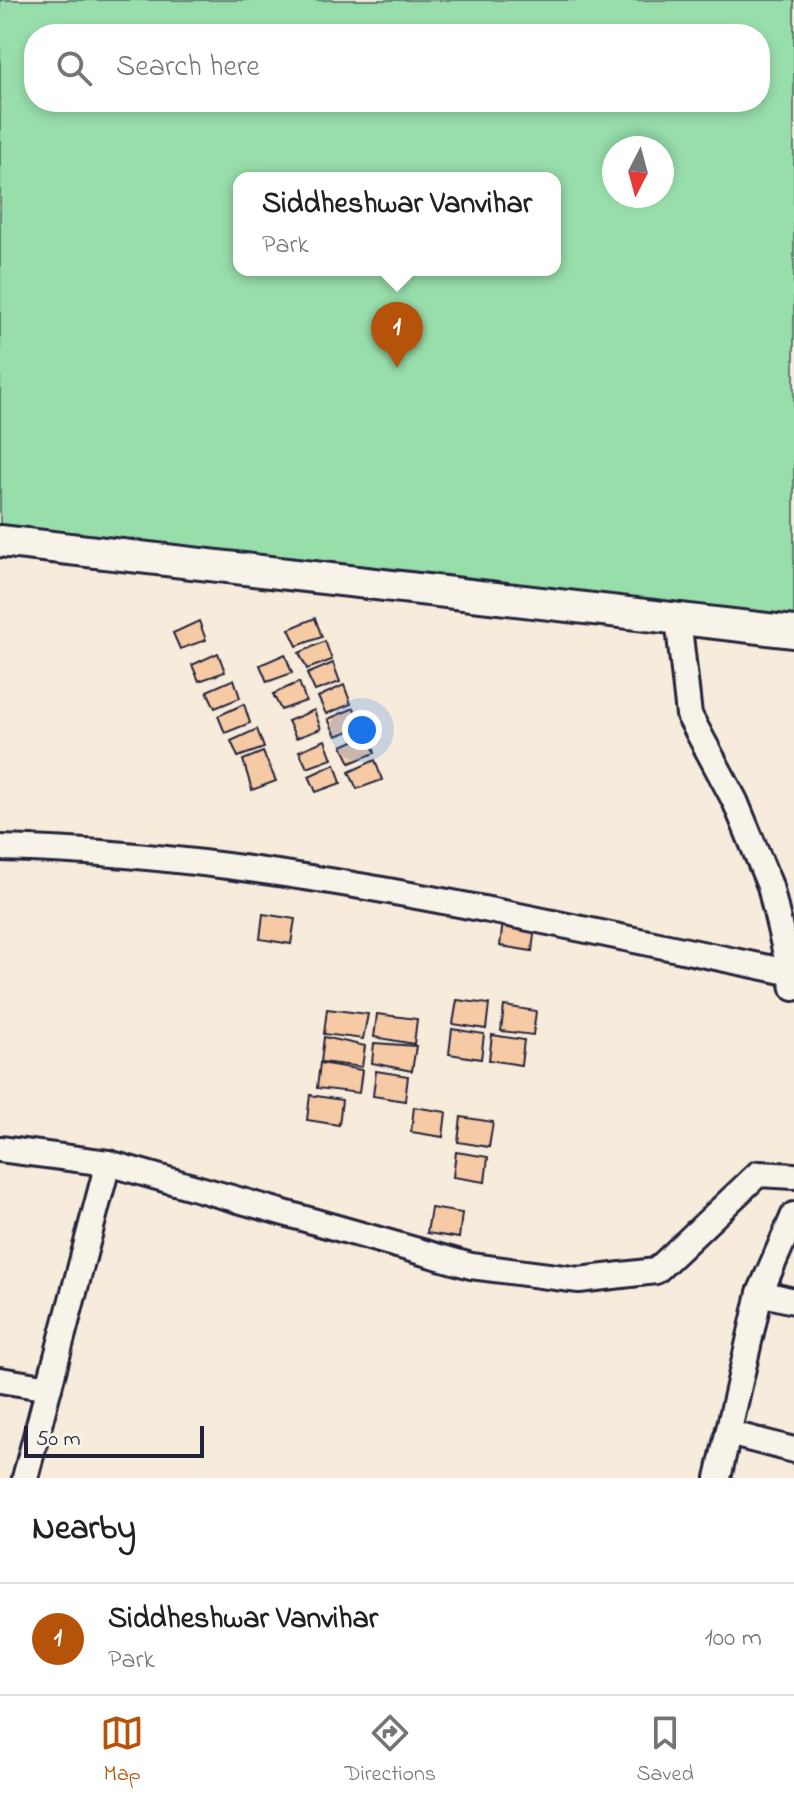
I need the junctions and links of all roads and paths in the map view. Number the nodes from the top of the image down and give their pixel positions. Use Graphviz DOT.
graph roads {
  1 [pos="0,541"];
  2 [pos="678,618"];
  3 [pos="794,632"];
  4 [pos="0,848"];
  5 [pos="791,980"];
  6 [pos="0,1149"];
  7 [pos="108,1163"];
  8 [pos="794,1176"];
  9 [pos="794,1215"];
  10 [pos="760,1293"];
  11 [pos="794,1301"];
  12 [pos="0,1380"];
  13 [pos="49,1388"];
  14 [pos="728,1433"];
  15 [pos="794,1450"];
  16 [pos="25,1478"];
  17 [pos="718,1478"];
  1 -- 2 [label="street"];
  2 -- 3 [label="street"];
  2 -- 5 [label="street"];
  4 -- 5 [label="street"];
  6 -- 7 [label="street"];
  7 -- 8 [label="street"];
  7 -- 13 [label="street"];
  9 -- 10 [label="street"];
  10 -- 11 [label="street"];
  10 -- 14 [label="street"];
  12 -- 13 [label="street"];
  13 -- 16 [label="street"];
  14 -- 15 [label="street"];
  14 -- 17 [label="street"];
}
